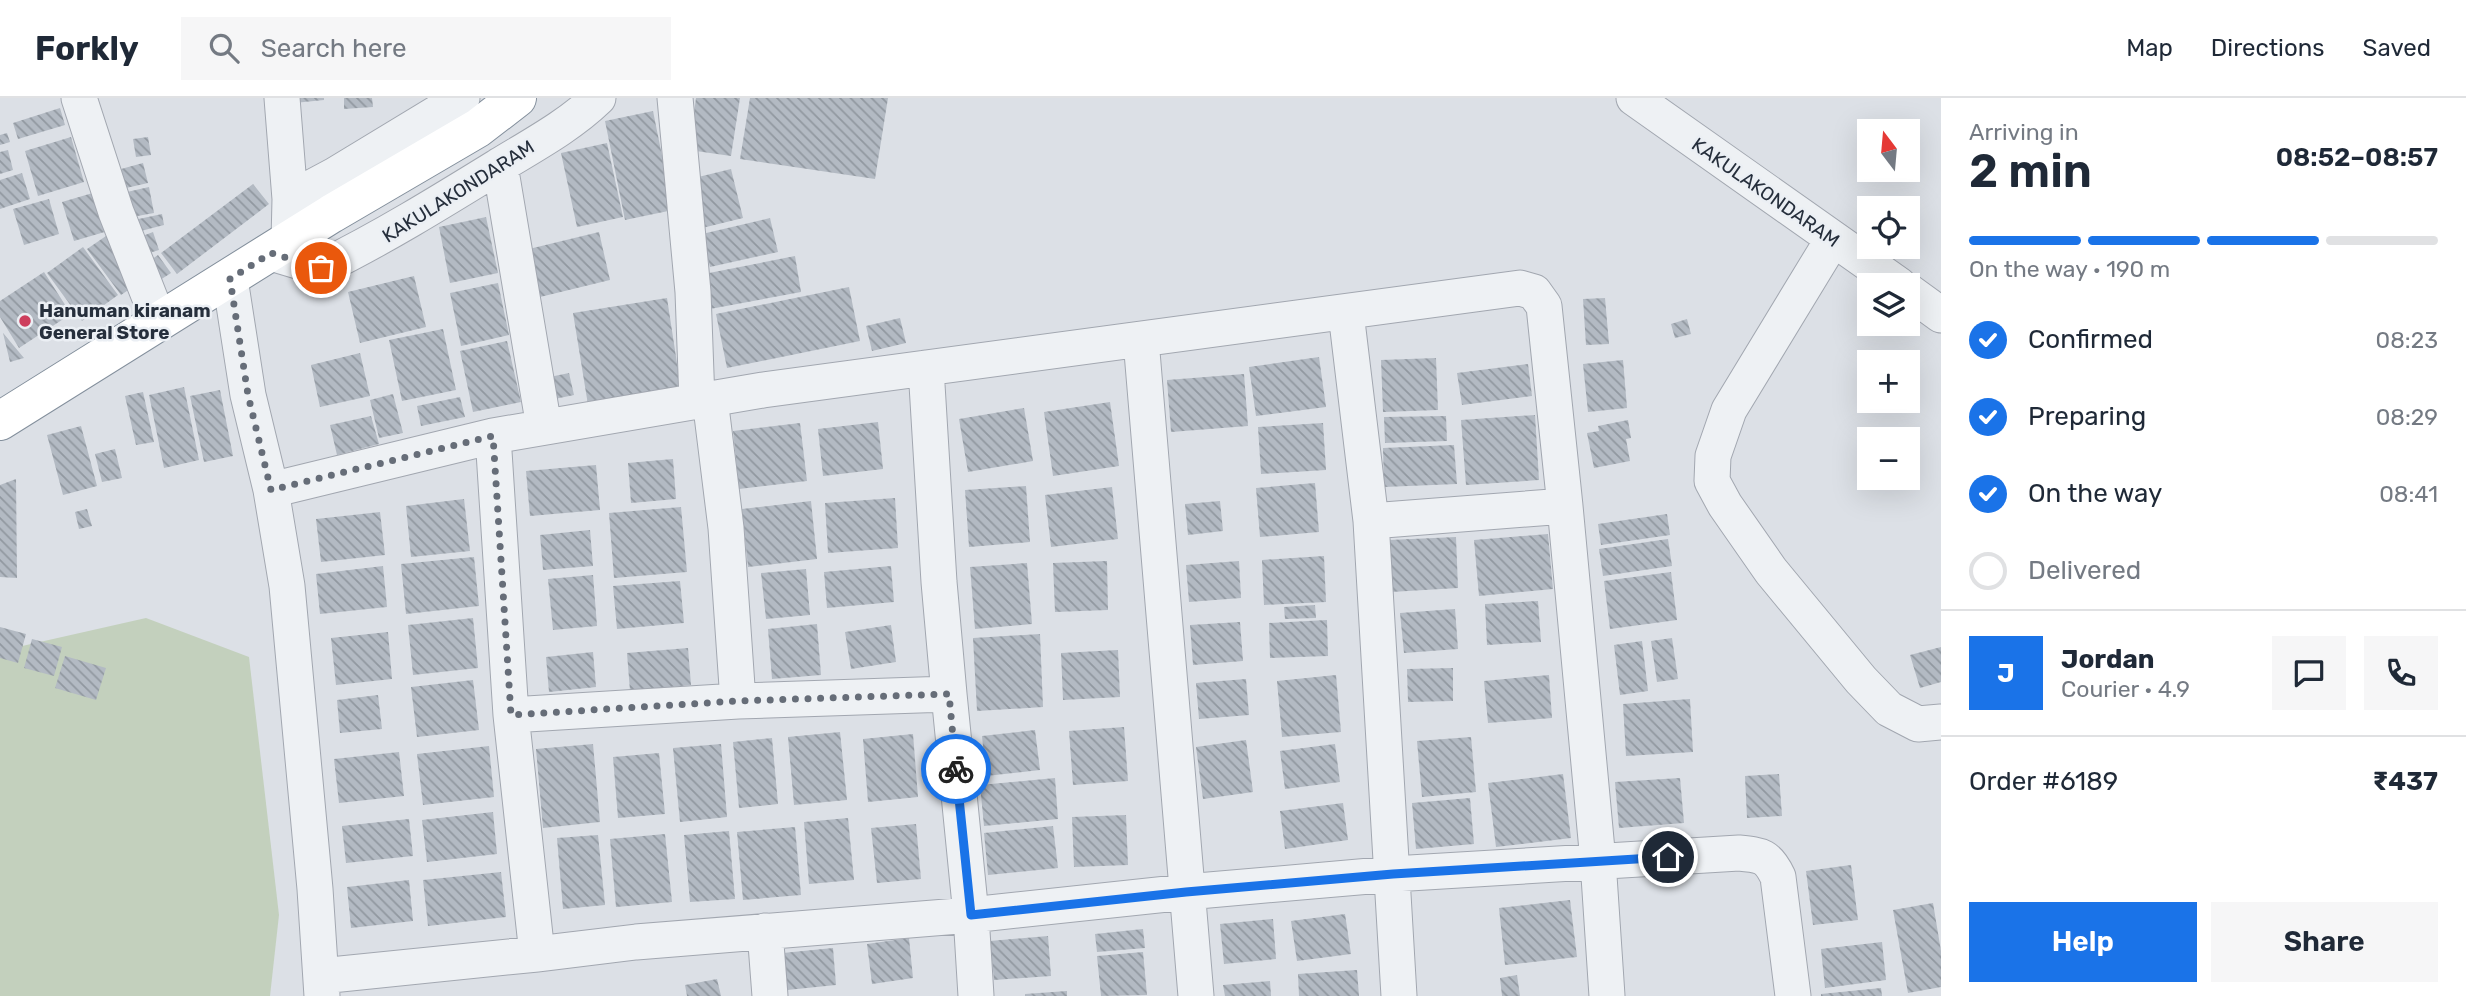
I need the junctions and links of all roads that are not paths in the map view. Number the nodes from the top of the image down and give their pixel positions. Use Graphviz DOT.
graph roads {
  1 [pos="79,98"];
  2 [pos="282,98"];
  3 [pos="463,98"];
  4 [pos="517,98"];
  5 [pos="598,98"];
  6 [pos="675,98"];
  7 [pos="1634,98"];
  8 [pos="500,165"];
  9 [pos="290,199"];
  10 [pos="1833,239"];
  11 [pos="280,247"];
  12 [pos="1882,273"];
  13 [pos="230,279"];
  14 [pos="1920,300"];
  15 [pos="1346,313"];
  16 [pos="1941,315"];
  17 [pos="159,321"];
  18 [pos="1141,340"];
  19 [pos="926,368"];
  20 [pos="704,400"];
  21 [pos="0,421"];
  22 [pos="544,428"];
  23 [pos="493,436"];
  24 [pos="271,490"];
  25 [pos="1565,506"];
  26 [pos="1371,522"];
  27 [pos="949,694"];
  28 [pos="738,701"];
  29 [pos="511,715"];
  30 [pos="1941,722"];
  31 [pos="1598,861"];
  32 [pos="1393,874"];
  33 [pos="1186,892"];
  34 [pos="971,915"];
  35 [pos="765,931"];
  36 [pos="537,954"];
  37 [pos="321,986"];
  38 [pos="770,996"];
  39 [pos="976,996"];
  40 [pos="1196,996"];
  41 [pos="1399,996"];
  42 [pos="1606,996"];
  43 [pos="1793,996"];
  1 -- 17 [label="street"];
  2 -- 9 [label="street"];
  3 -- 9 [label="street"];
  4 -- 11 [label="highway"];
  5 -- 8 [label="street, KAKULAKONDARAM"];
  6 -- 20 [label="street"];
  7 -- 10 [label="street, KAKULAKONDARAM"];
  8 -- 11 [label="street, KAKULAKONDARAM"];
  8 -- 22 [label="street"];
  9 -- 11 [label="street"];
  10 -- 12 [label="street, KAKULAKONDARAM"];
  10 -- 30 [label="street"];
  11 -- 13 [label="highway"];
  13 -- 17 [label="highway"];
  13 -- 24 [label="street"];
  14 -- 16 [label="street"];
  15 -- 18 [label="street"];
  15 -- 25 [label="street"];
  15 -- 26 [label="street"];
  17 -- 21 [label="highway"];
  18 -- 19 [label="street"];
  18 -- 33 [label="street"];
  19 -- 20 [label="street"];
  19 -- 27 [label="street"];
  20 -- 22 [label="street"];
  20 -- 28 [label="street"];
  22 -- 23 [label="street"];
  23 -- 24 [label="street"];
  23 -- 29 [label="street"];
  24 -- 37 [label="street"];
  25 -- 26 [label="street"];
  25 -- 31 [label="street"];
  26 -- 32 [label="street"];
  27 -- 28 [label="street"];
  27 -- 34 [label="street"];
  28 -- 29 [label="street"];
  29 -- 36 [label="street"];
  31 -- 32 [label="street"];
  31 -- 42 [label="street"];
  31 -- 43 [label="street"];
  32 -- 33 [label="street"];
  32 -- 41 [label="street"];
  33 -- 34 [label="street"];
  33 -- 40 [label="street"];
  34 -- 35 [label="street"];
  34 -- 39 [label="street"];
  35 -- 36 [label="street"];
  35 -- 38 [label="street"];
  36 -- 37 [label="street"];
}
